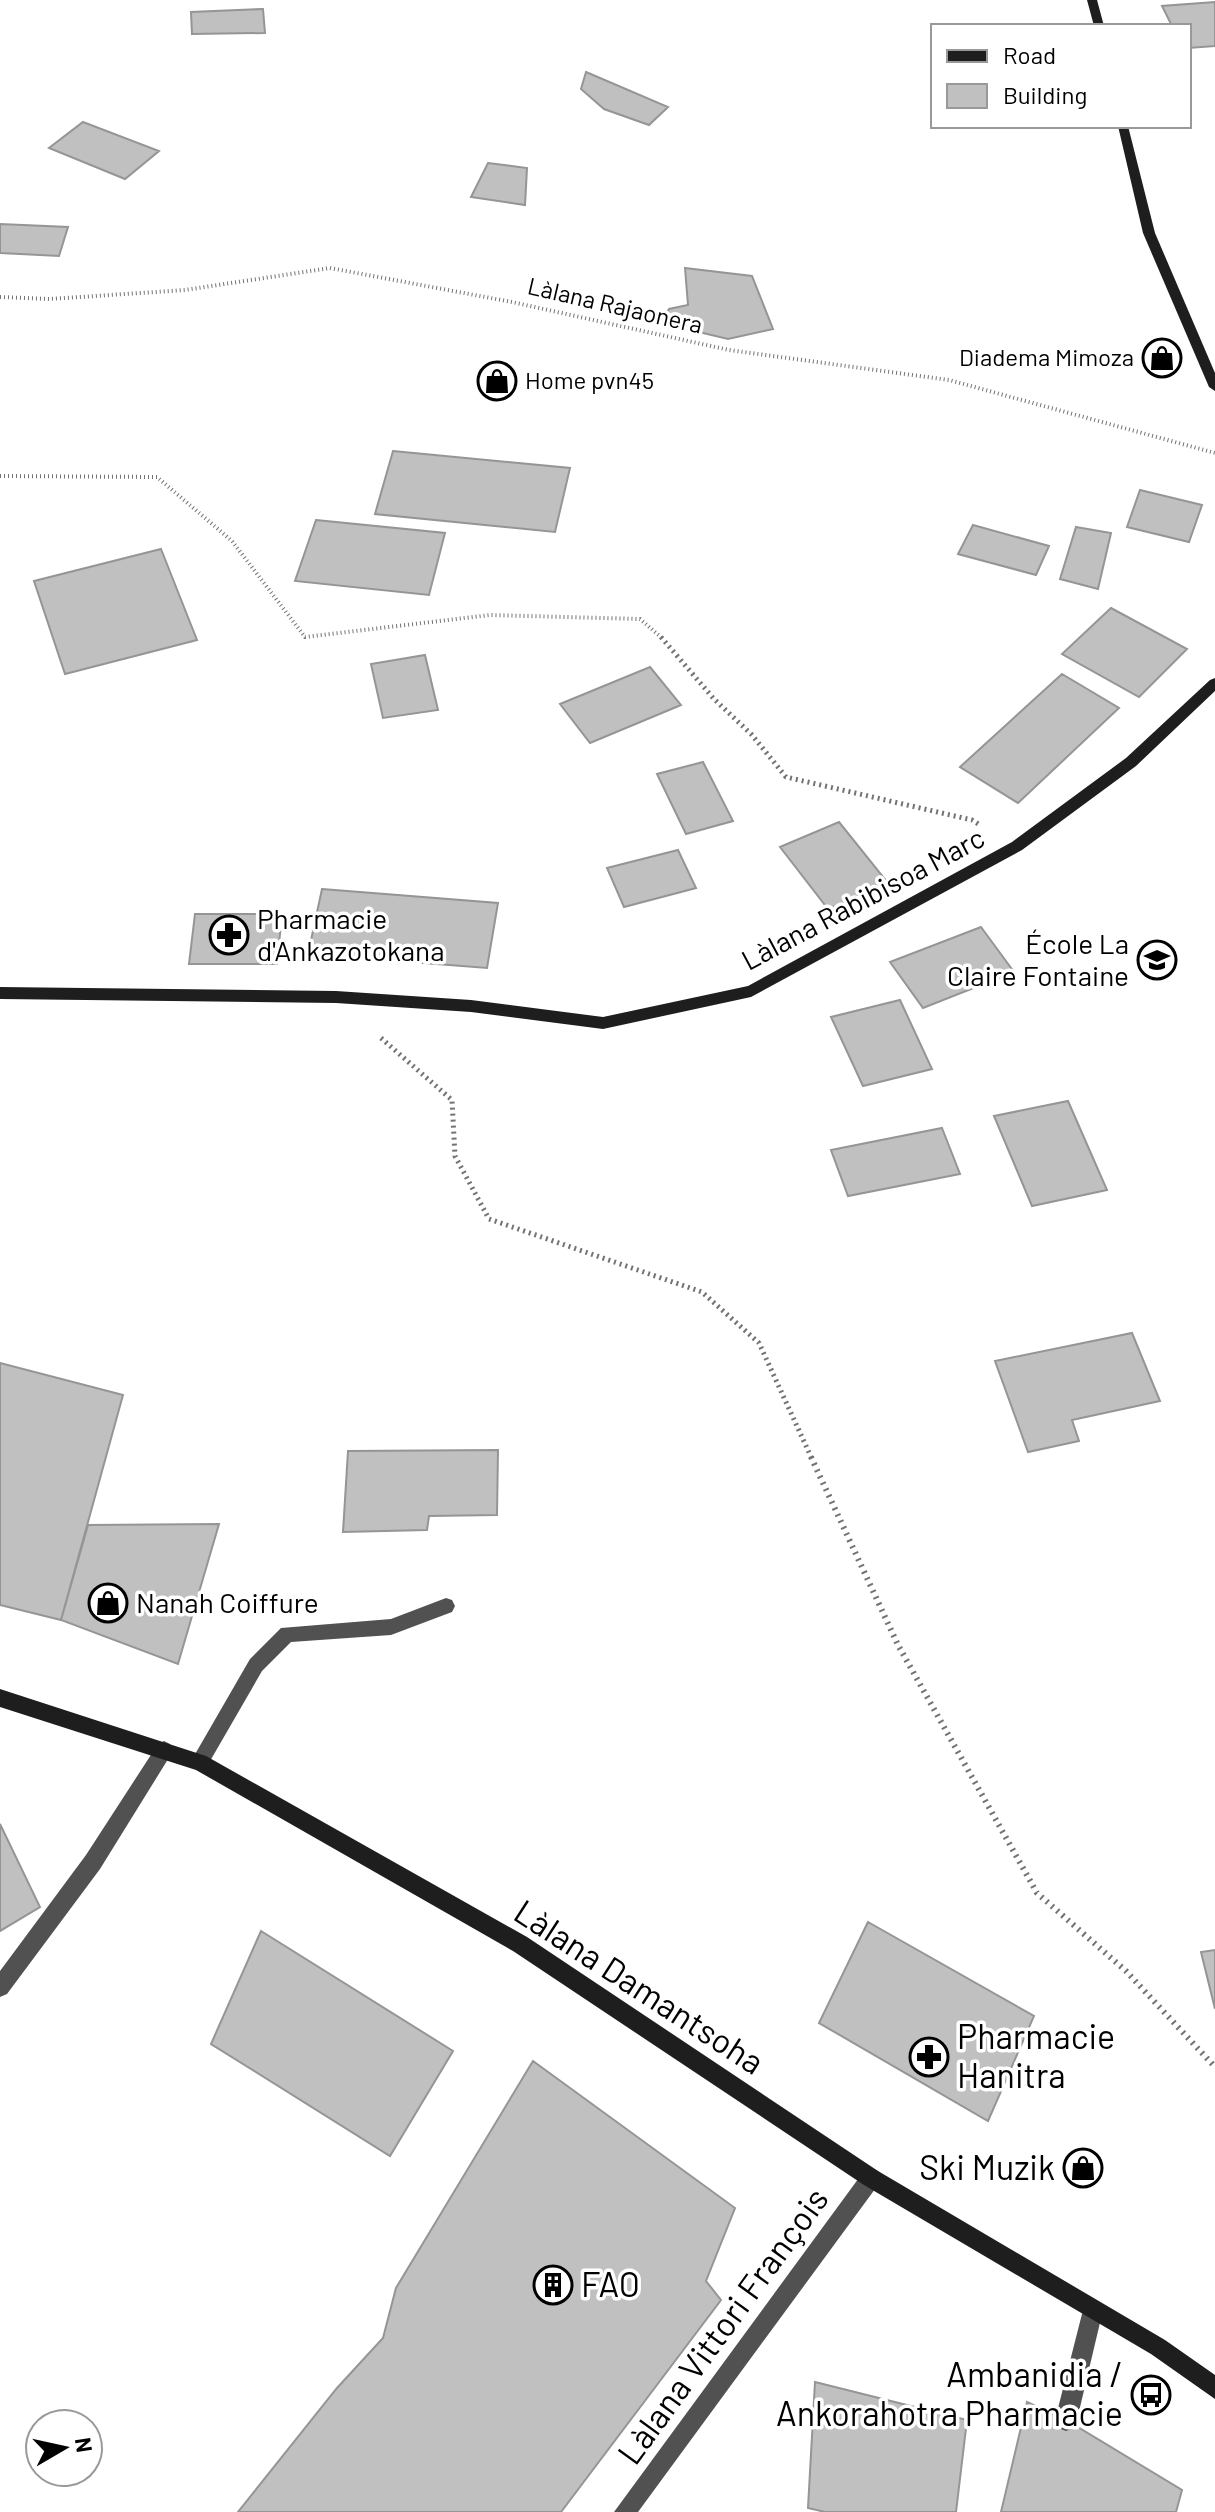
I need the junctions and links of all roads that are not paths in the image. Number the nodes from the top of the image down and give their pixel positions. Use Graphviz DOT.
graph roads {
  1 [pos="1092,0"];
  2 [pos="1098,24"];
  3 [pos="1123,128"];
  4 [pos="1215,387"];
  5 [pos="1215,683"];
  6 [pos="0,993"];
  7 [pos="446,1606"];
  8 [pos="0,1698"];
  9 [pos="164,1750"];
  10 [pos="200,1762"];
  11 [pos="0,1987"];
  12 [pos="871,2178"];
  13 [pos="1093,2310"];
  14 [pos="1215,2388"];
  15 [pos="1066,2420"];
  16 [pos="625,2512"];
  1 -- 2 [label="street"];
  3 -- 4 [label="street"];
  5 -- 6 [label="street, Làlana Rabibisoa Marc"];
  7 -- 10 [label="street"];
  8 -- 9 [label="street, Làlana Damantsoha"];
  9 -- 10 [label="street, Làlana Damantsoha"];
  9 -- 11 [label="street"];
  10 -- 12 [label="street, Làlana Damantsoha"];
  12 -- 13 [label="street, Làlana Damantsoha"];
  12 -- 16 [label="street, Làlana Vittori François"];
  13 -- 14 [label="street, Làlana Damantsoha"];
  13 -- 15 [label="street"];
}
